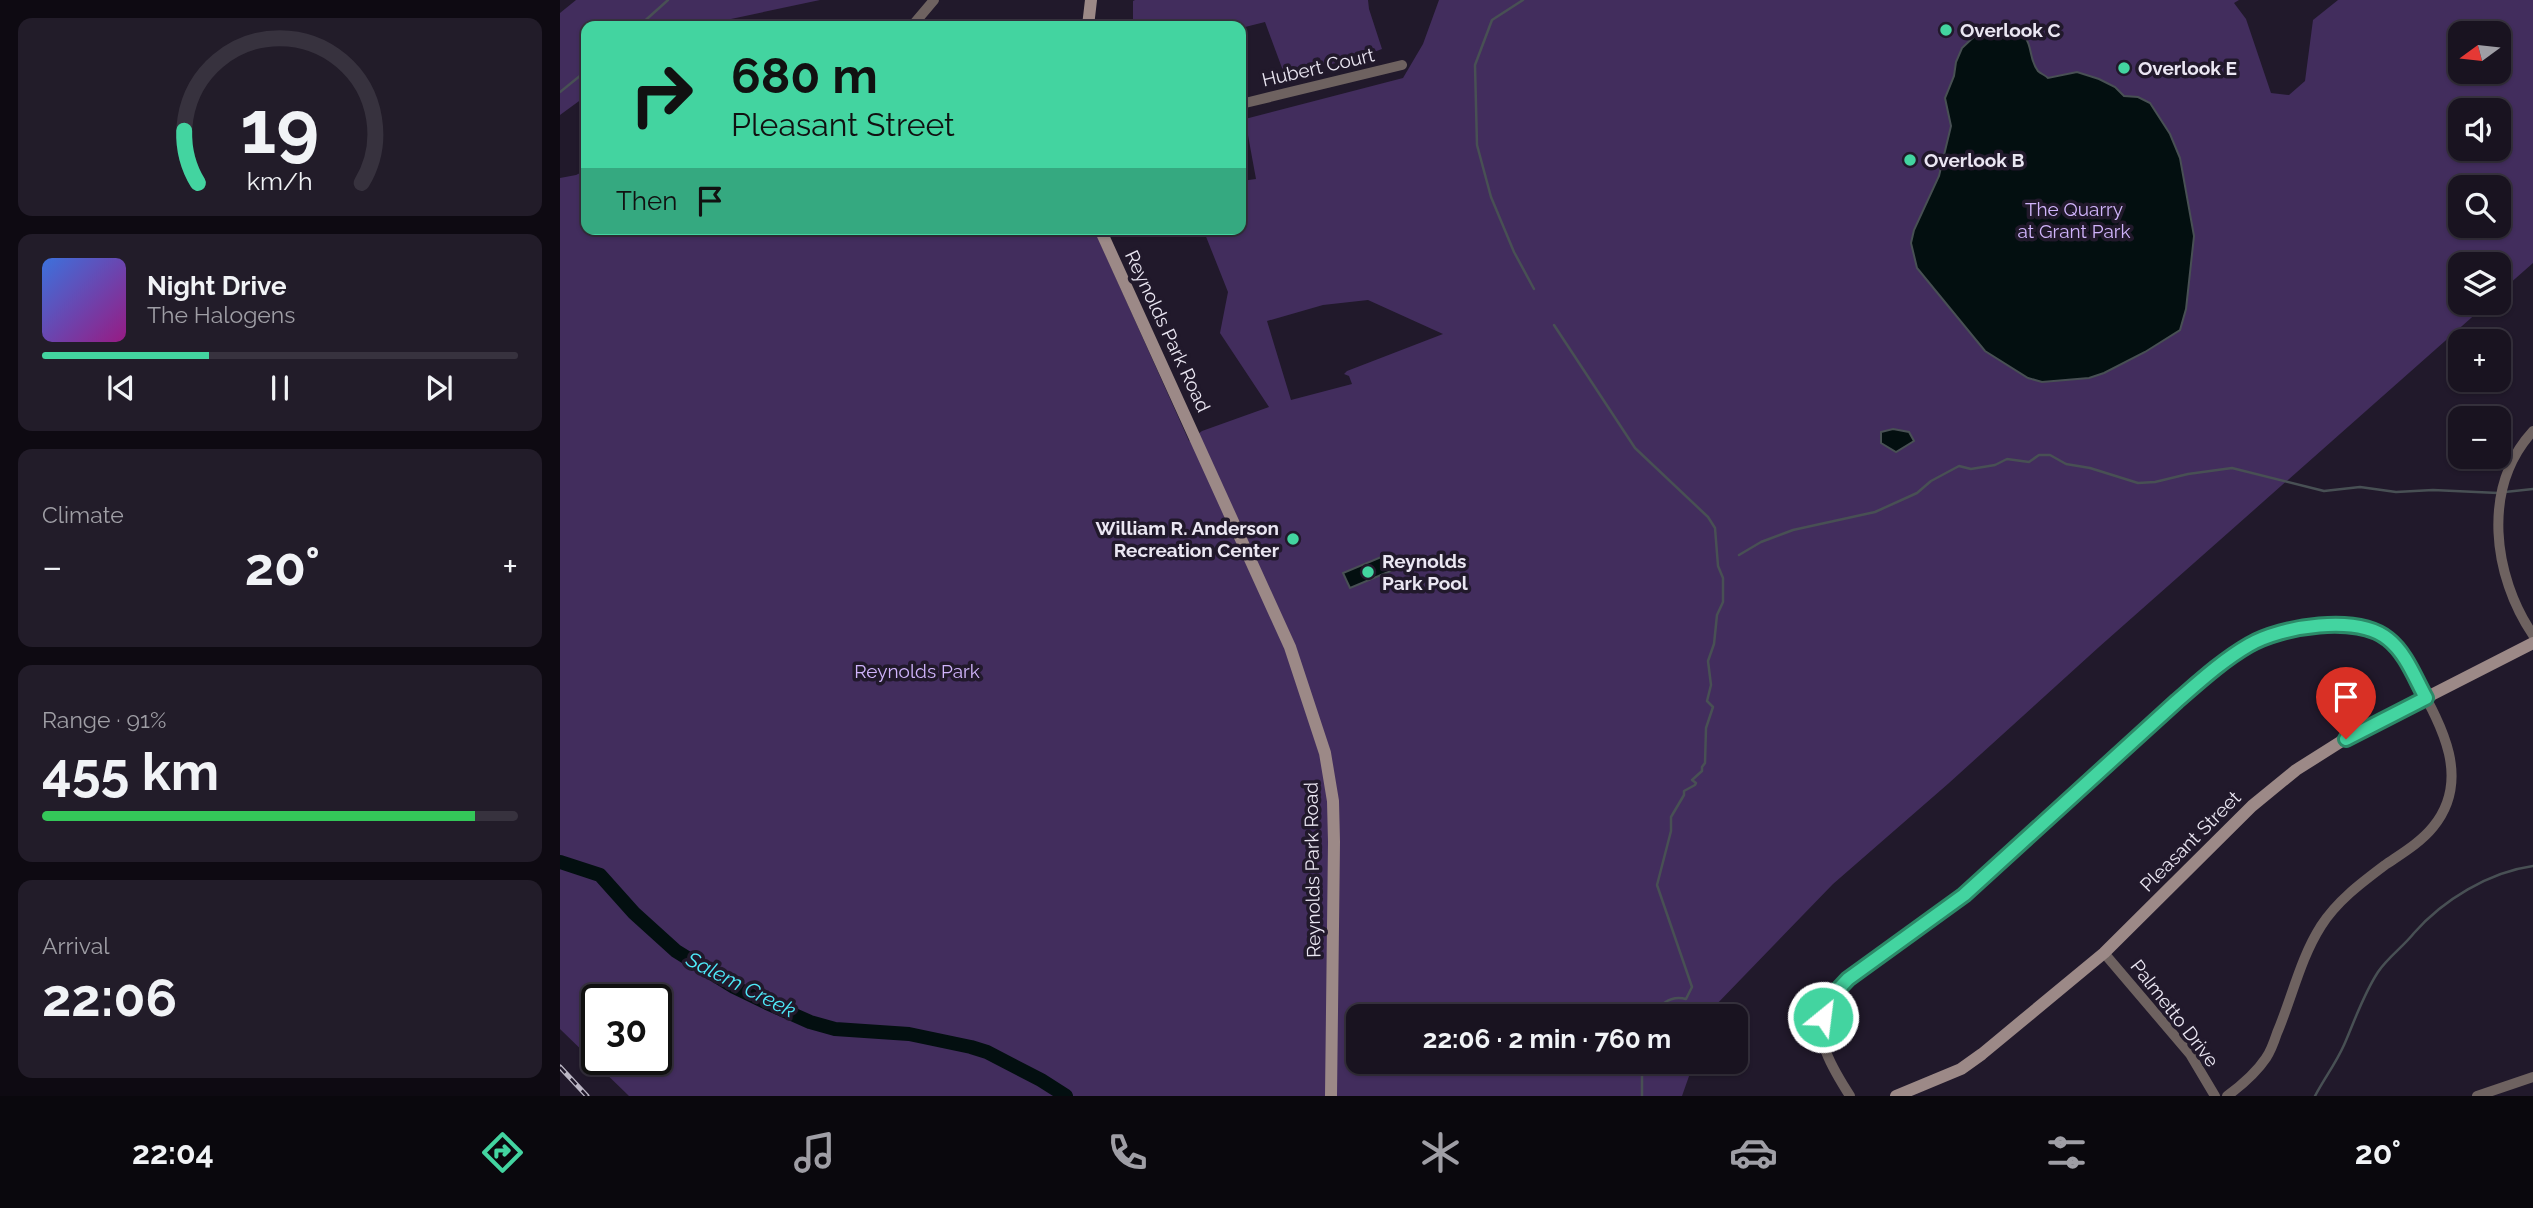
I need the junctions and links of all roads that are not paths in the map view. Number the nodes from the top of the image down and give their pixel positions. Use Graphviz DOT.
graph roads {
  1 [pos="934,0"];
  2 [pos="1091,0"];
  3 [pos="916,21"];
  4 [pos="1088,21"];
  5 [pos="1402,65"];
  6 [pos="1246,103"];
  7 [pos="1103,235"];
  8 [pos="2533,431"];
  9 [pos="2533,635"];
  10 [pos="2533,643"];
  11 [pos="2426,698"];
  12 [pos="2105,953"];
  13 [pos="2533,1077"];
  14 [pos="1331,1096"];
  15 [pos="1850,1096"];
  16 [pos="1896,1096"];
  17 [pos="2215,1096"];
  18 [pos="2227,1096"];
  19 [pos="2477,1096"];
  1 -- 3 [label="street"];
  2 -- 4 [label="main road"];
  5 -- 6 [label="street, Hubert Court"];
  7 -- 14 [label="main road, Reynolds Park Road"];
  8 -- 9 [label="street"];
  10 -- 11 [label="main road, Pleasant Street"];
  11 -- 12 [label="main road, Pleasant Street"];
  11 -- 15 [label="street"];
  11 -- 18 [label="street"];
  12 -- 16 [label="main road, Pleasant Street"];
  12 -- 17 [label="street, Palmetto Drive"];
  13 -- 19 [label="street"];
}
